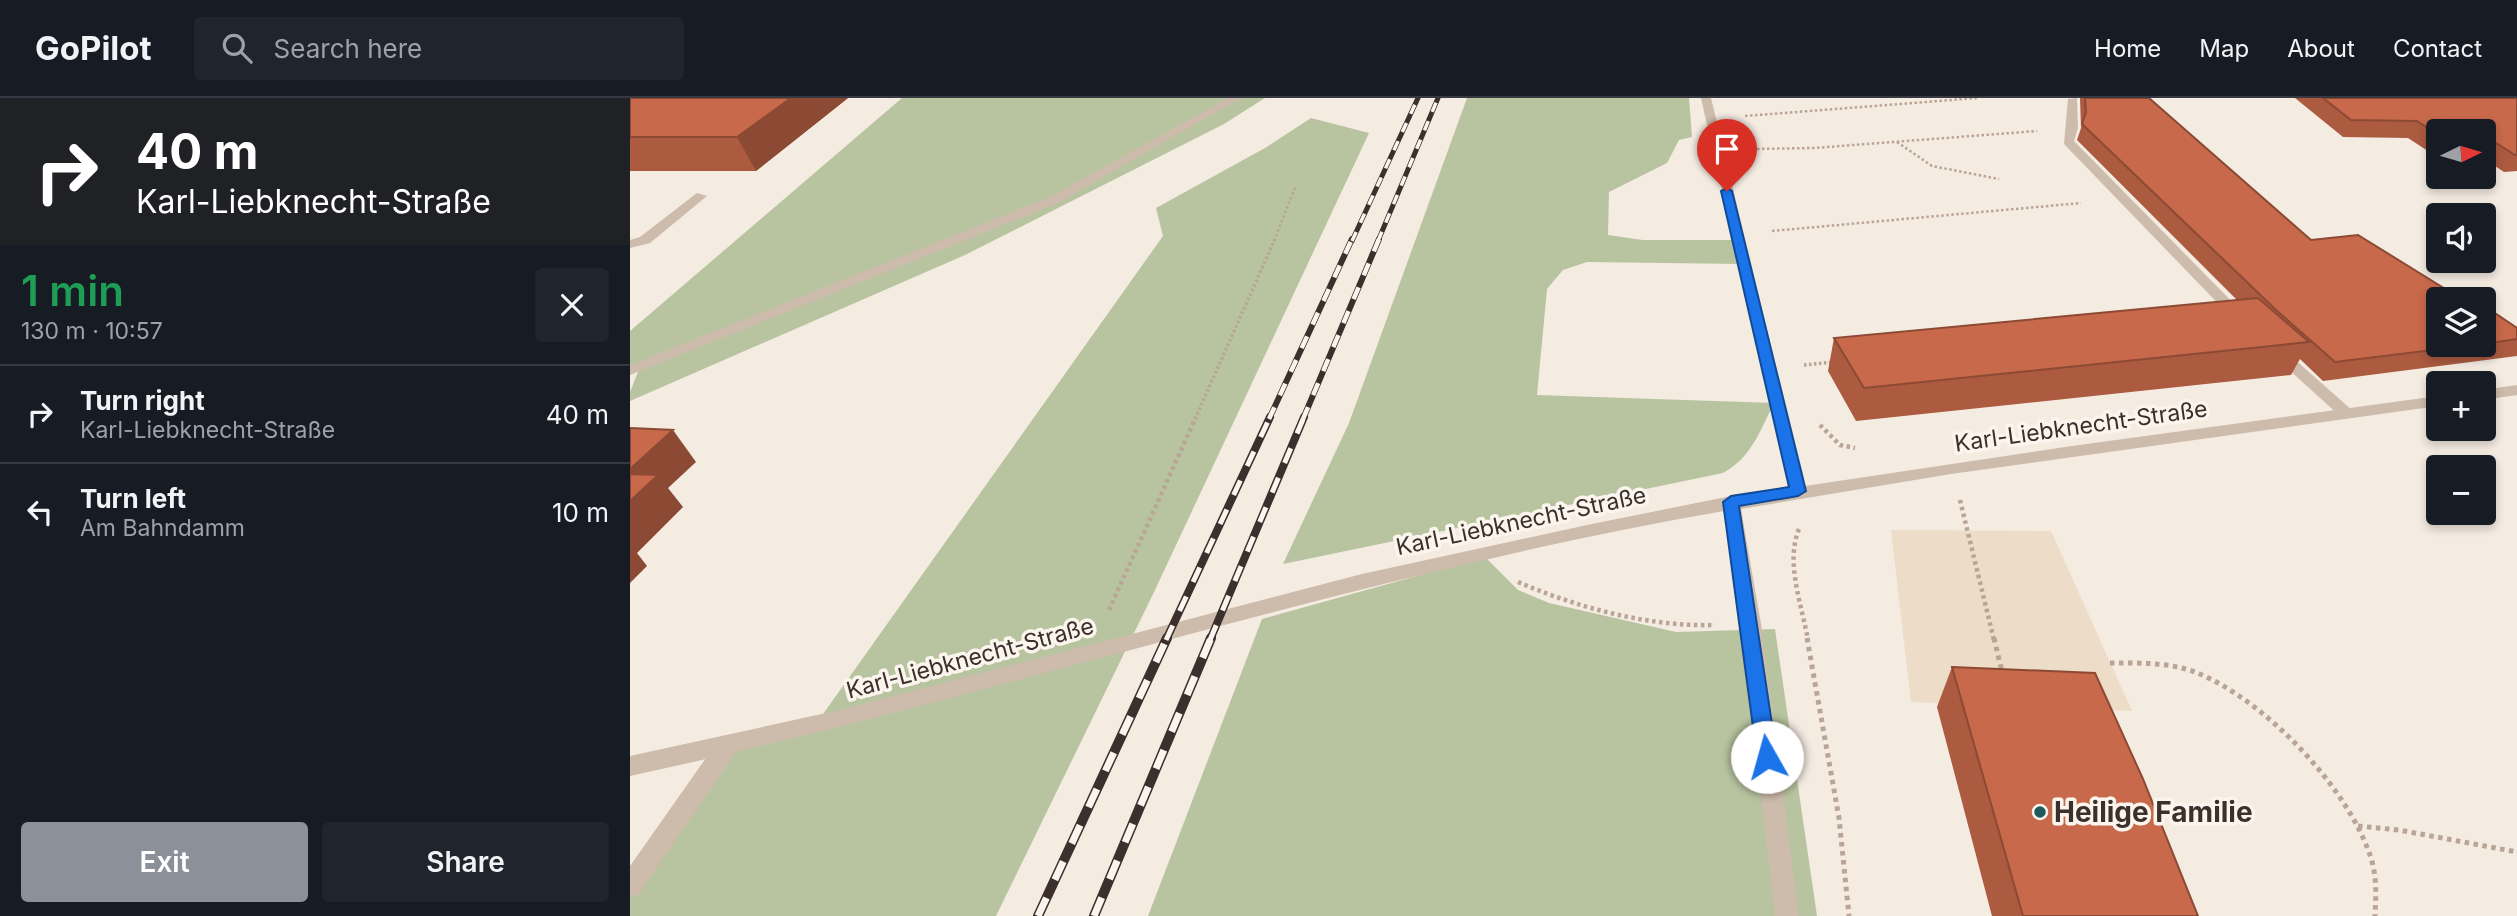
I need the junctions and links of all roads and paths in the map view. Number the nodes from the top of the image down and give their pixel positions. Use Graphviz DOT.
graph roads {
  1 [pos="1236,98"];
  2 [pos="1706,98"];
  3 [pos="1977,98"];
  4 [pos="2073,99"];
  5 [pos="1709,119"];
  6 [pos="2074,128"];
  7 [pos="1896,142"];
  8 [pos="1716,149"];
  9 [pos="1999,179"];
  10 [pos="1296,185"];
  11 [pos="701,196"];
  12 [pos="2123,200"];
  13 [pos="1737,234"];
  14 [pos="630,244"];
  15 [pos="1846,361"];
  16 [pos="1769,369"];
  17 [pos="630,370"];
  18 [pos="2517,390"];
  19 [pos="2496,392"];
  20 [pos="2426,403"];
  21 [pos="2347,414"];
  22 [pos="1812,416"];
  23 [pos="1863,450"];
  24 [pos="1798,491"];
  25 [pos="1971,493"];
  26 [pos="1731,502"];
  27 [pos="1802,526"];
  28 [pos="1488,551"];
  29 [pos="1751,624"];
  30 [pos="1089,652"];
  31 [pos="2110,663"];
  32 [pos="2005,684"];
  33 [pos="726,748"];
  34 [pos="630,766"];
  35 [pos="2357,826"];
  36 [pos="2517,852"];
  37 [pos="630,886"];
  38 [pos="1787,916"];
  39 [pos="1849,916"];
  40 [pos="2375,916"];
  1 -- 17 [label="street"];
  2 -- 5 [label="street"];
  3 -- 5 [label="path"];
  4 -- 6 [label="street"];
  5 -- 8 [label="street"];
  6 -- 7 [label="path"];
  6 -- 12 [label="street"];
  7 -- 8 [label="path"];
  7 -- 9 [label="path"];
  8 -- 13 [label="street"];
  10 -- 30 [label="path"];
  11 -- 14 [label="street"];
  12 -- 13 [label="path"];
  12 -- 21 [label="street"];
  13 -- 16 [label="street"];
  15 -- 16 [label="path"];
  16 -- 24 [label="street"];
  18 -- 19 [label="street"];
  20 -- 21 [label="street, Karl-Liebknecht-Straße"];
  21 -- 24 [label="street, Karl-Liebknecht-Straße"];
  22 -- 23 [label="path"];
  24 -- 26 [label="street, Karl-Liebknecht-Straße"];
  25 -- 32 [label="path"];
  26 -- 28 [label="street, Karl-Liebknecht-Straße"];
  26 -- 29 [label="street"];
  27 -- 39 [label="path"];
  28 -- 29 [label="path"];
  28 -- 30 [label="street, Karl-Liebknecht-Straße"];
  29 -- 38 [label="street"];
  30 -- 33 [label="street, Karl-Liebknecht-Straße"];
  31 -- 35 [label="path"];
  33 -- 34 [label="street, Karl-Liebknecht-Straße"];
  33 -- 37 [label="street"];
  35 -- 36 [label="path"];
  35 -- 40 [label="path"];
}
